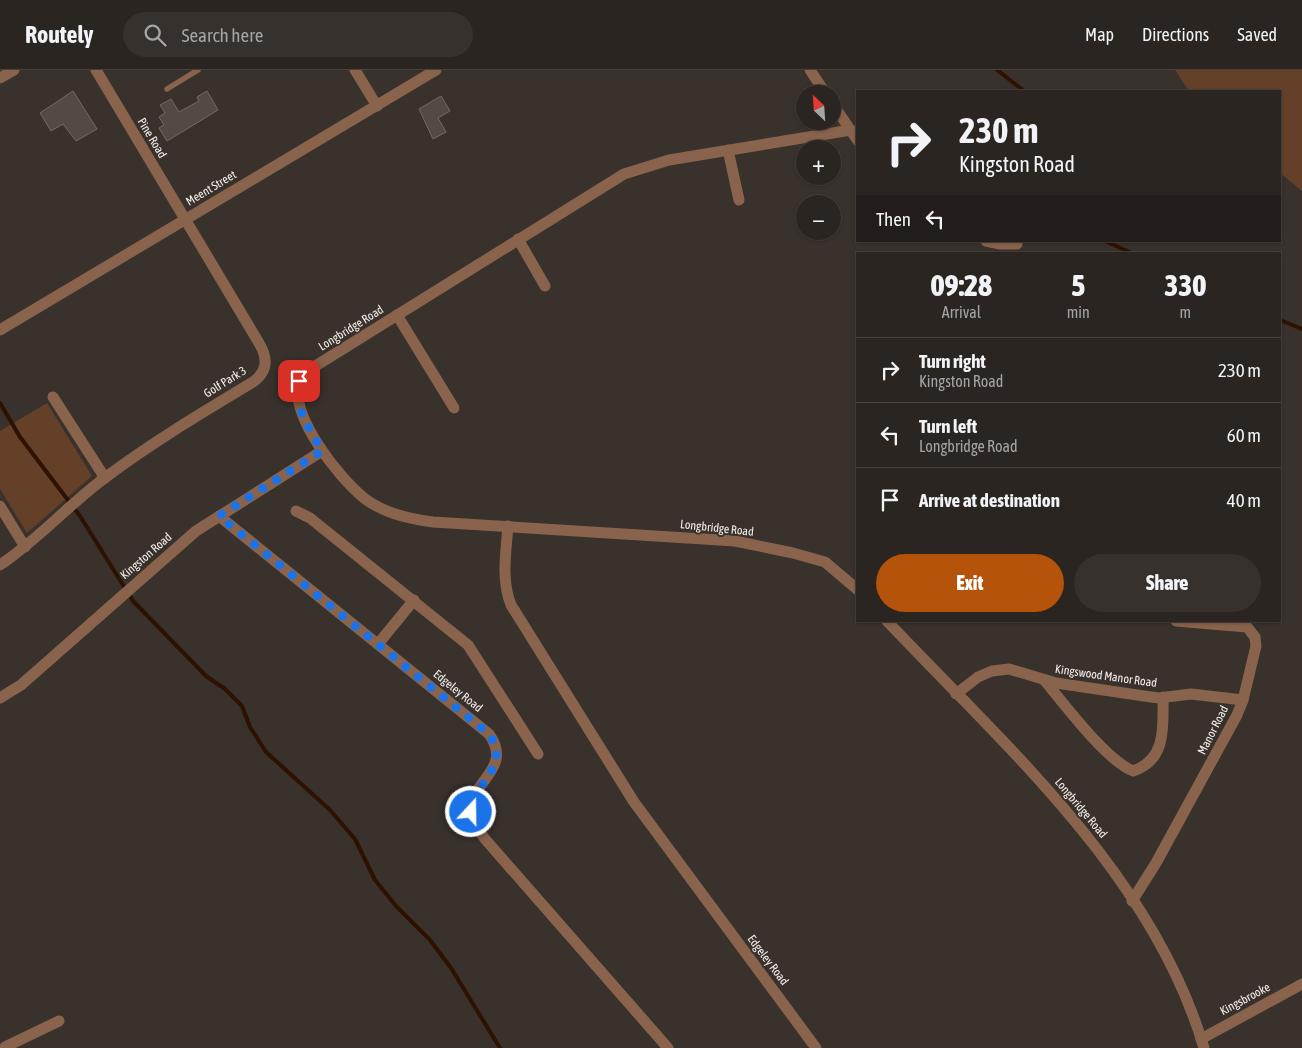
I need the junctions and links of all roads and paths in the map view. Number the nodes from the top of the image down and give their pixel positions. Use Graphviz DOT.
graph roads {
  1 [pos="14,70"];
  2 [pos="96,70"];
  3 [pos="198,70"];
  4 [pos="354,70"];
  5 [pos="436,70"];
  6 [pos="810,70"];
  7 [pos="0,78"];
  8 [pos="820,85"];
  9 [pos="167,89"];
  10 [pos="376,106"];
  11 [pos="841,116"];
  12 [pos="851,130"];
  13 [pos="856,138"];
  14 [pos="728,150"];
  15 [pos="739,200"];
  16 [pos="185,220"];
  17 [pos="518,239"];
  18 [pos="991,242"];
  19 [pos="1017,244"];
  20 [pos="545,286"];
  21 [pos="397,315"];
  22 [pos="0,330"];
  23 [pos="53,397"];
  24 [pos="454,408"];
  25 [pos="322,451"];
  26 [pos="105,478"];
  27 [pos="0,506"];
  28 [pos="296,511"];
  29 [pos="219,516"];
  30 [pos="508,526"];
  31 [pos="25,547"];
  32 [pos="0,565"];
  33 [pos="856,588"];
  34 [pos="414,600"];
  35 [pos="1192,622"];
  36 [pos="894,624"];
  37 [pos="378,644"];
  38 [pos="1045,681"];
  39 [pos="956,694"];
  40 [pos="1163,697"];
  41 [pos="0,698"];
  42 [pos="1243,700"];
  43 [pos="538,754"];
  44 [pos="1132,901"];
  45 [pos="1302,984"];
  46 [pos="59,1021"];
  47 [pos="1202,1043"];
  48 [pos="3,1044"];
  49 [pos="668,1048"];
  50 [pos="816,1048"];
  1 -- 7 [label="street"];
  2 -- 16 [label="street, Pine Road"];
  3 -- 9 [label="lane"];
  4 -- 10 [label="street"];
  5 -- 10 [label="street, Meent Street"];
  6 -- 8 [label="street"];
  10 -- 16 [label="street, Meent Street"];
  11 -- 12 [label="street"];
  12 -- 13 [label="street"];
  12 -- 14 [label="street, Longbridge Road"];
  14 -- 15 [label="street"];
  14 -- 17 [label="street, Longbridge Road"];
  16 -- 22 [label="street, Meent Street"];
  16 -- 26 [label="street, Golf Park 3"];
  17 -- 20 [label="street"];
  17 -- 21 [label="street, Longbridge Road"];
  18 -- 19 [label="street"];
  21 -- 24 [label="street"];
  21 -- 25 [label="street, Longbridge Road"];
  23 -- 26 [label="street"];
  25 -- 29 [label="street, Kingston Road"];
  25 -- 30 [label="street, Longbridge Road"];
  26 -- 31 [label="street, Golf Park 3"];
  27 -- 31 [label="street"];
  28 -- 34 [label="street"];
  29 -- 37 [label="street, Edgeley Road"];
  29 -- 41 [label="street, Kingston Road"];
  30 -- 33 [label="street, Longbridge Road"];
  30 -- 50 [label="street, Edgeley Road"];
  31 -- 32 [label="street, Golf Park 3"];
  34 -- 37 [label="street"];
  34 -- 43 [label="street"];
  35 -- 42 [label="street, Manor Road"];
  36 -- 39 [label="street, Longbridge Road"];
  37 -- 49 [label="street, Edgeley Road"];
  38 -- 39 [label="street, Kingswood Manor Road"];
  38 -- 40 [label="street, Kingswood Manor Road"];
  38 -- 40 [label="street, Kingswood Manor Road"];
  39 -- 44 [label="street, Longbridge Road"];
  40 -- 42 [label="street, Kingswood Manor Road"];
  42 -- 44 [label="street, Manor Road"];
  44 -- 47 [label="street, Longbridge Road"];
  45 -- 47 [label="street, Kingsbrooke"];
  46 -- 48 [label="street"];
}
